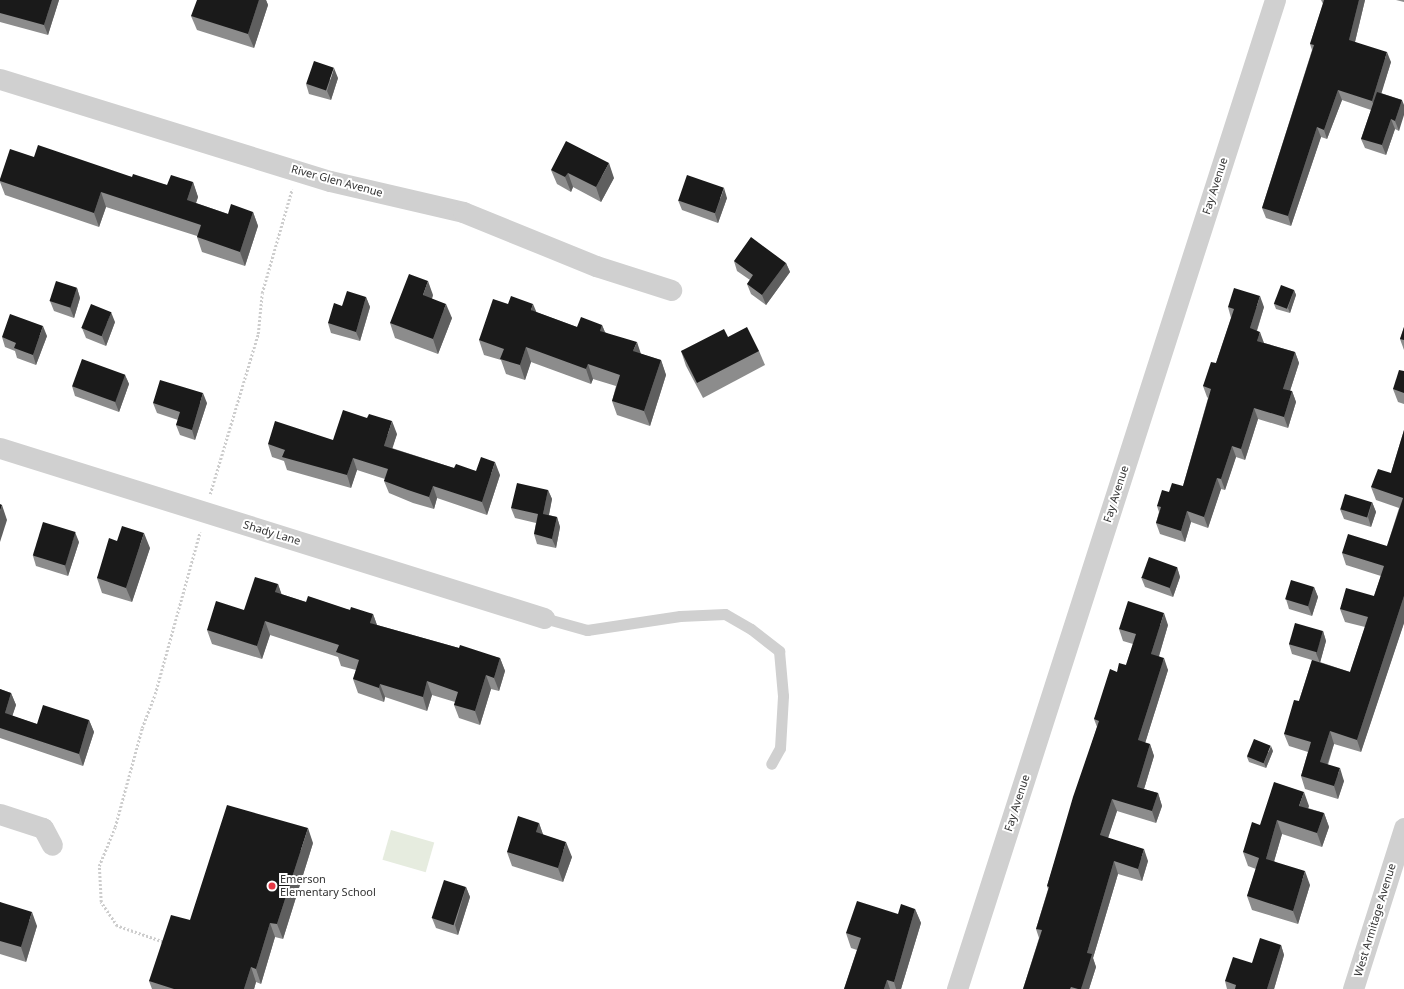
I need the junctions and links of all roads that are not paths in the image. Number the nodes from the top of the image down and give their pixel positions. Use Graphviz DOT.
graph roads {
  1 [pos="1275,0"];
  2 [pos="0,79"];
  3 [pos="671,290"];
  4 [pos="0,448"];
  5 [pos="544,618"];
  6 [pos="771,764"];
  7 [pos="0,814"];
  8 [pos="1404,828"];
  9 [pos="52,845"];
  10 [pos="957,989"];
  11 [pos="1354,989"];
  1 -- 10 [label="street, Fay Avenue"];
  2 -- 3 [label="street, River Glen Avenue"];
  4 -- 5 [label="street, Shady Lane"];
  5 -- 6 [label="lane"];
  7 -- 9 [label="street"];
  8 -- 11 [label="street, West Armitage Avenue"];
}
